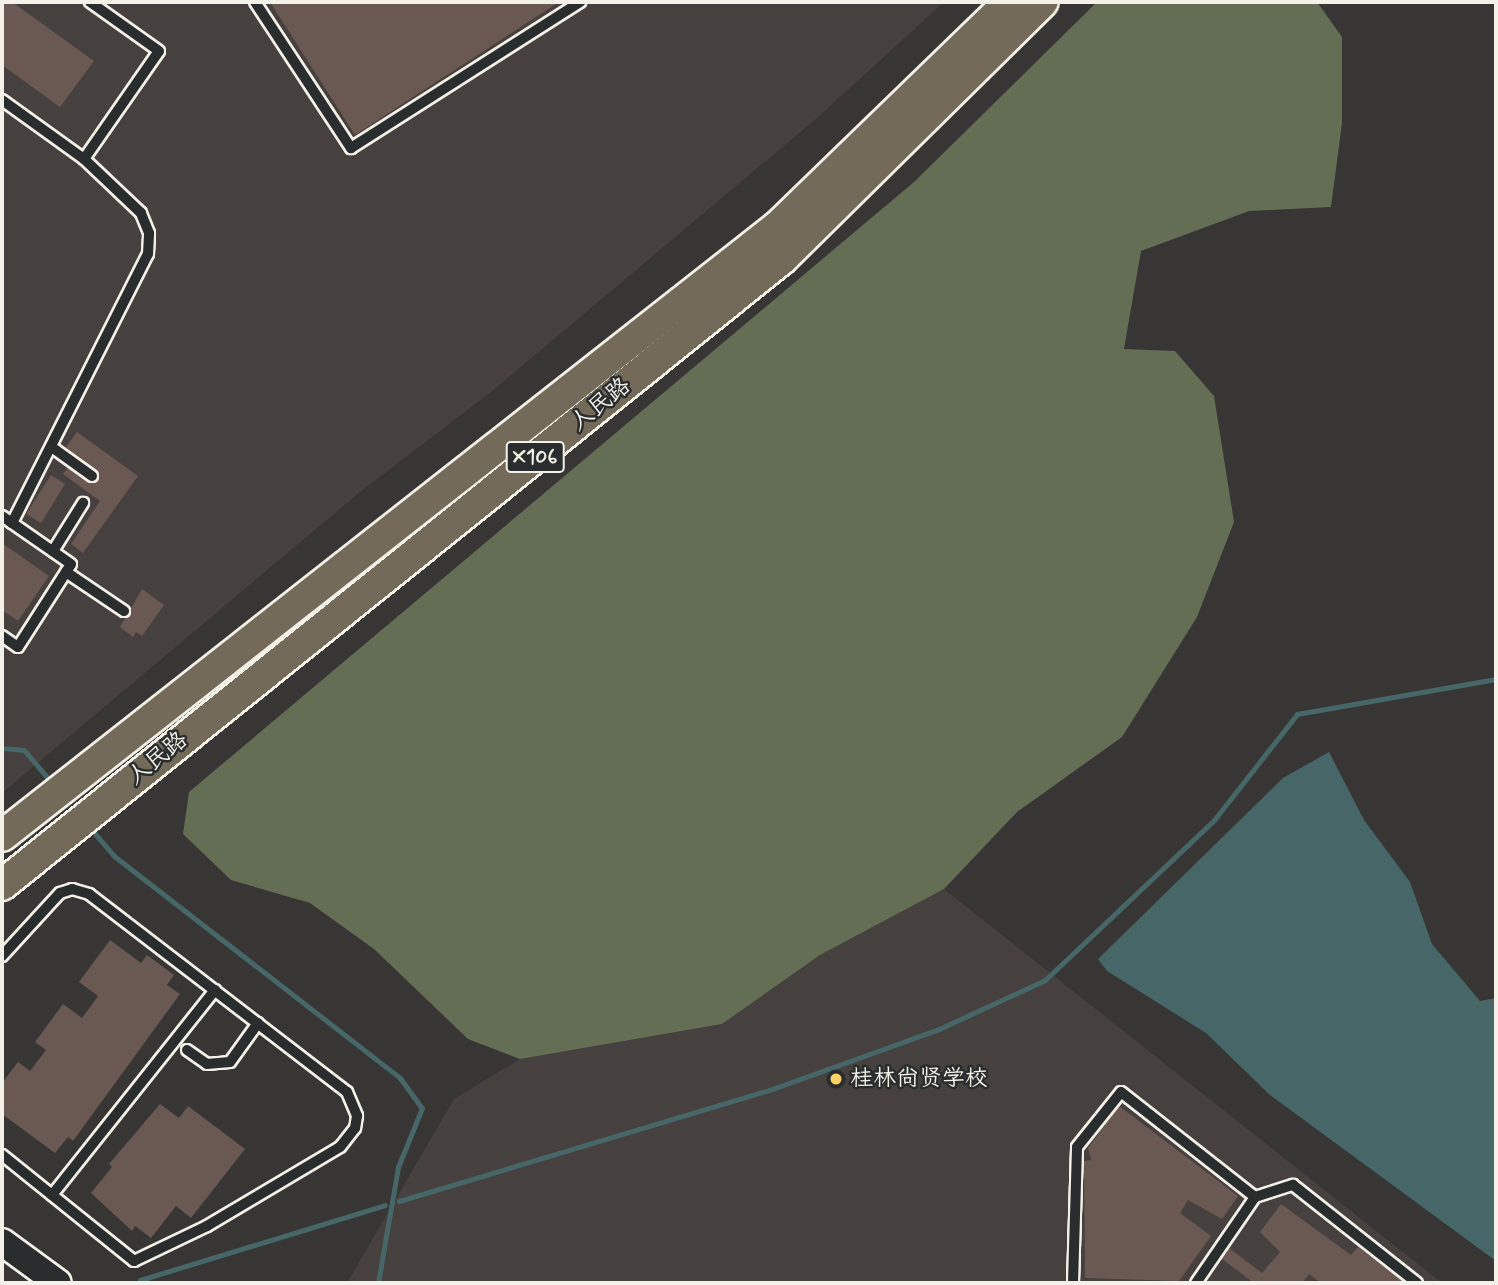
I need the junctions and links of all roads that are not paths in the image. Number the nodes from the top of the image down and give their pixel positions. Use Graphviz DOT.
graph roads {
  1 [pos="90,2"];
  2 [pos="255,2"];
  3 [pos="580,2"];
  4 [pos="1009,2"];
  5 [pos="1043,2"];
  6 [pos="2,100"];
  7 [pos="84,159"];
  8 [pos="53,448"];
  9 [pos="92,476"];
  10 [pos="83,503"];
  11 [pos="2,516"];
  12 [pos="12,523"];
  13 [pos="53,551"];
  14 [pos="66,572"];
  15 [pos="124,611"];
  16 [pos="2,636"];
  17 [pos="2,836"];
  18 [pos="2,885"];
  19 [pos="2,956"];
  20 [pos="215,990"];
  21 [pos="258,1023"];
  22 [pos="187,1050"];
  23 [pos="2,1155"];
  24 [pos="52,1195"];
  25 [pos="1255,1197"];
  26 [pos="2,1242"];
  27 [pos="58,1283"];
  28 [pos="1073,1283"];
  29 [pos="1196,1283"];
  30 [pos="1417,1283"];
  1 -- 7 [label="lane"];
  2 -- 3 [label="lane"];
  4 -- 17 [label="main road, 人民路 / X106"];
  5 -- 18 [label="main road, 人民路 / X106"];
  6 -- 7 [label="lane"];
  7 -- 8 [label="lane"];
  8 -- 9 [label="lane"];
  8 -- 12 [label="lane"];
  10 -- 13 [label="lane"];
  11 -- 12 [label="lane"];
  12 -- 13 [label="lane"];
  13 -- 14 [label="lane"];
  14 -- 15 [label="lane"];
  14 -- 16 [label="lane"];
  19 -- 20 [label="lane"];
  20 -- 21 [label="lane"];
  20 -- 24 [label="lane"];
  21 -- 22 [label="lane"];
  21 -- 24 [label="lane"];
  23 -- 24 [label="lane"];
  25 -- 28 [label="lane"];
  25 -- 29 [label="lane"];
  25 -- 30 [label="lane"];
  26 -- 27 [label="main road"];
}
